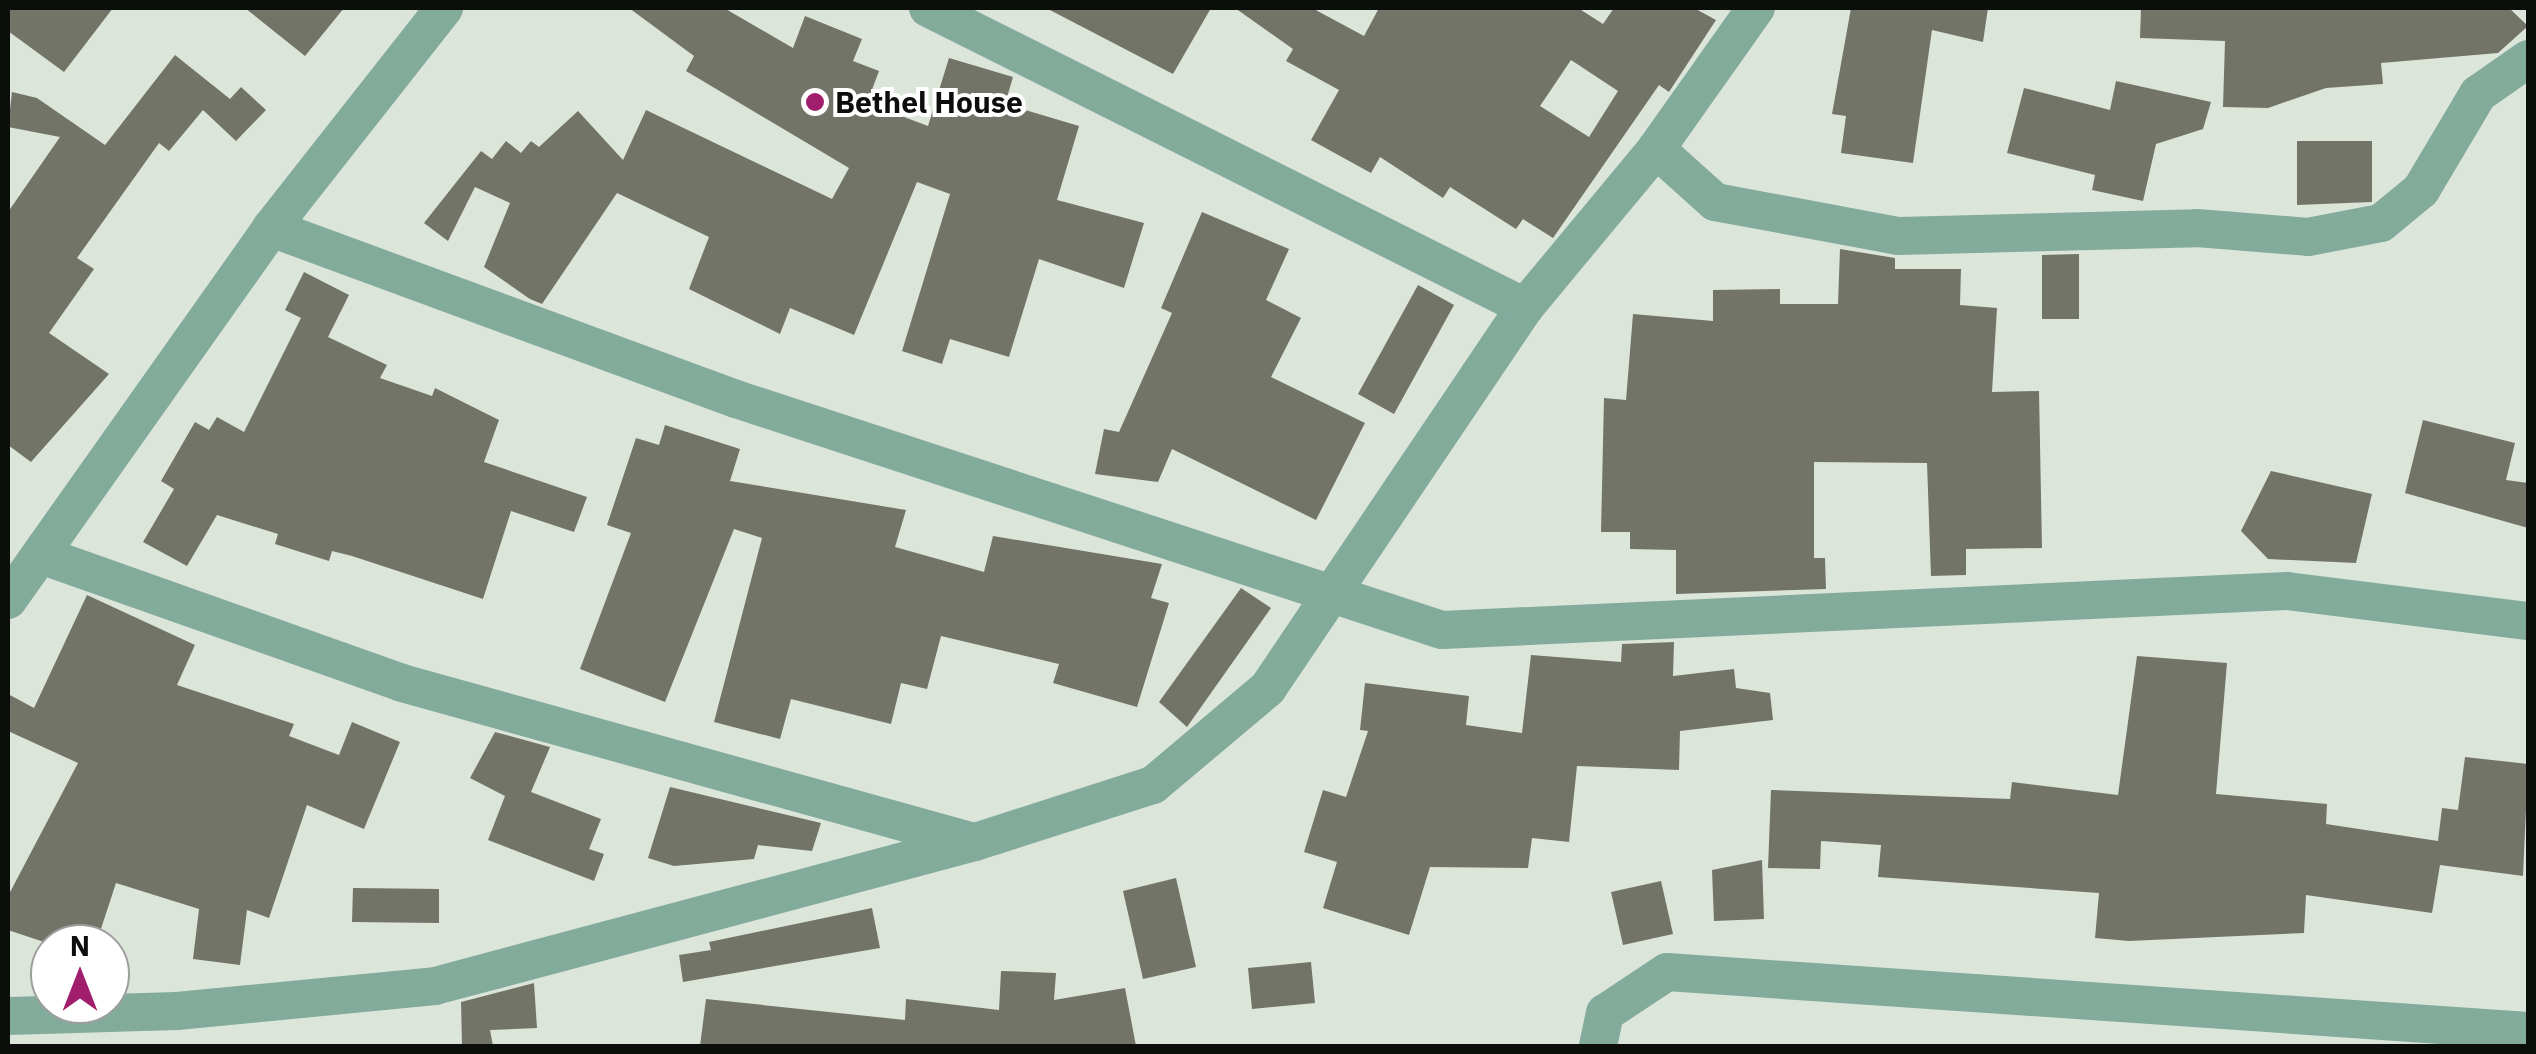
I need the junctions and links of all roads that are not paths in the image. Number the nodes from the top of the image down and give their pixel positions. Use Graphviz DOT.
graph roads {
  1 [pos="444,8"];
  2 [pos="928,8"];
  3 [pos="1755,8"];
  4 [pos="2528,59"];
  5 [pos="1656,150"];
  6 [pos="272,228"];
  7 [pos="1525,306"];
  8 [pos="41,556"];
  9 [pos="1329,592"];
  10 [pos="8,600"];
  11 [pos="2528,620"];
  12 [pos="975,842"];
  13 [pos="8,1016"];
  14 [pos="2528,1031"];
  15 [pos="1598,1046"];
  1 -- 6 [label="street"];
  2 -- 7 [label="street"];
  3 -- 5 [label="street"];
  4 -- 5 [label="street"];
  5 -- 7 [label="street"];
  6 -- 8 [label="street"];
  6 -- 9 [label="street"];
  7 -- 9 [label="street"];
  8 -- 10 [label="street"];
  8 -- 12 [label="street"];
  9 -- 11 [label="street"];
  9 -- 12 [label="street"];
  12 -- 13 [label="street"];
  14 -- 15 [label="street"];
}
